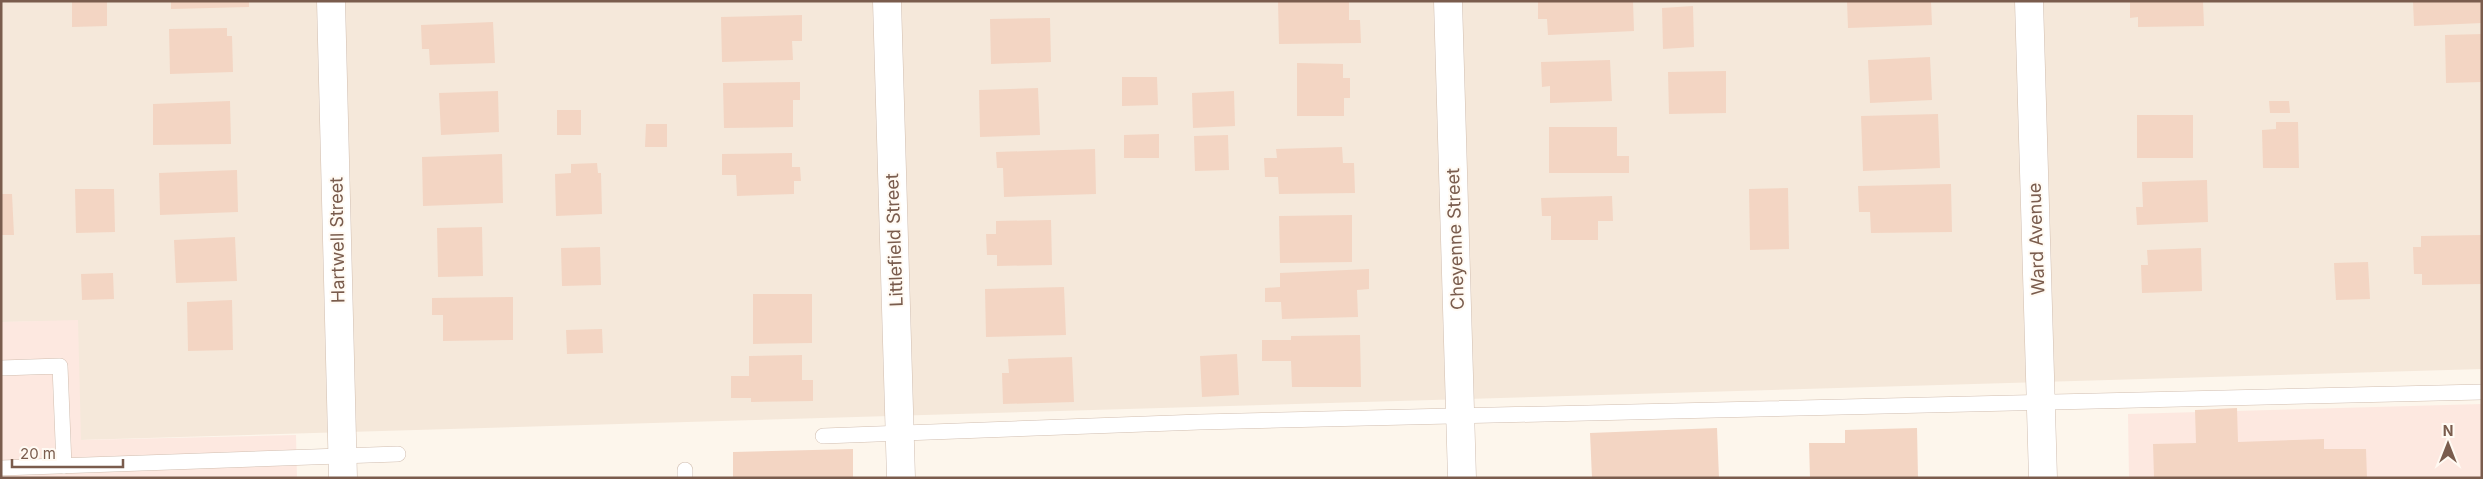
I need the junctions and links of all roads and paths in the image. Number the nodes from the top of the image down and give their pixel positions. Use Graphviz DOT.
graph roads {
  1 [pos="331,1"];
  2 [pos="887,1"];
  3 [pos="1448,1"];
  4 [pos="2029,1"];
  5 [pos="1,368"];
  6 [pos="2482,392"];
  7 [pos="2041,401"];
  8 [pos="1461,417"];
  9 [pos="899,434"];
  10 [pos="823,436"];
  11 [pos="398,454"];
  12 [pos="64,466"];
  13 [pos="342,467"];
  14 [pos="1,468"];
  15 [pos="901,478"];
  16 [pos="1462,478"];
  17 [pos="2044,478"];
  1 -- 13 [label="street, Hartwell Street"];
  2 -- 9 [label="street, Littlefield Street"];
  3 -- 8 [label="street, Cheyenne Street"];
  4 -- 7 [label="street, Ward Avenue"];
  5 -- 12 [label="lane"];
  6 -- 7 [label="lane"];
  7 -- 8 [label="lane"];
  7 -- 17 [label="street, Ward Avenue"];
  8 -- 9 [label="lane"];
  8 -- 16 [label="street, Cheyenne Street"];
  9 -- 10 [label="lane"];
  9 -- 15 [label="street, Littlefield Street"];
  11 -- 13 [label="lane"];
  12 -- 13 [label="lane"];
  12 -- 14 [label="lane"];
}
